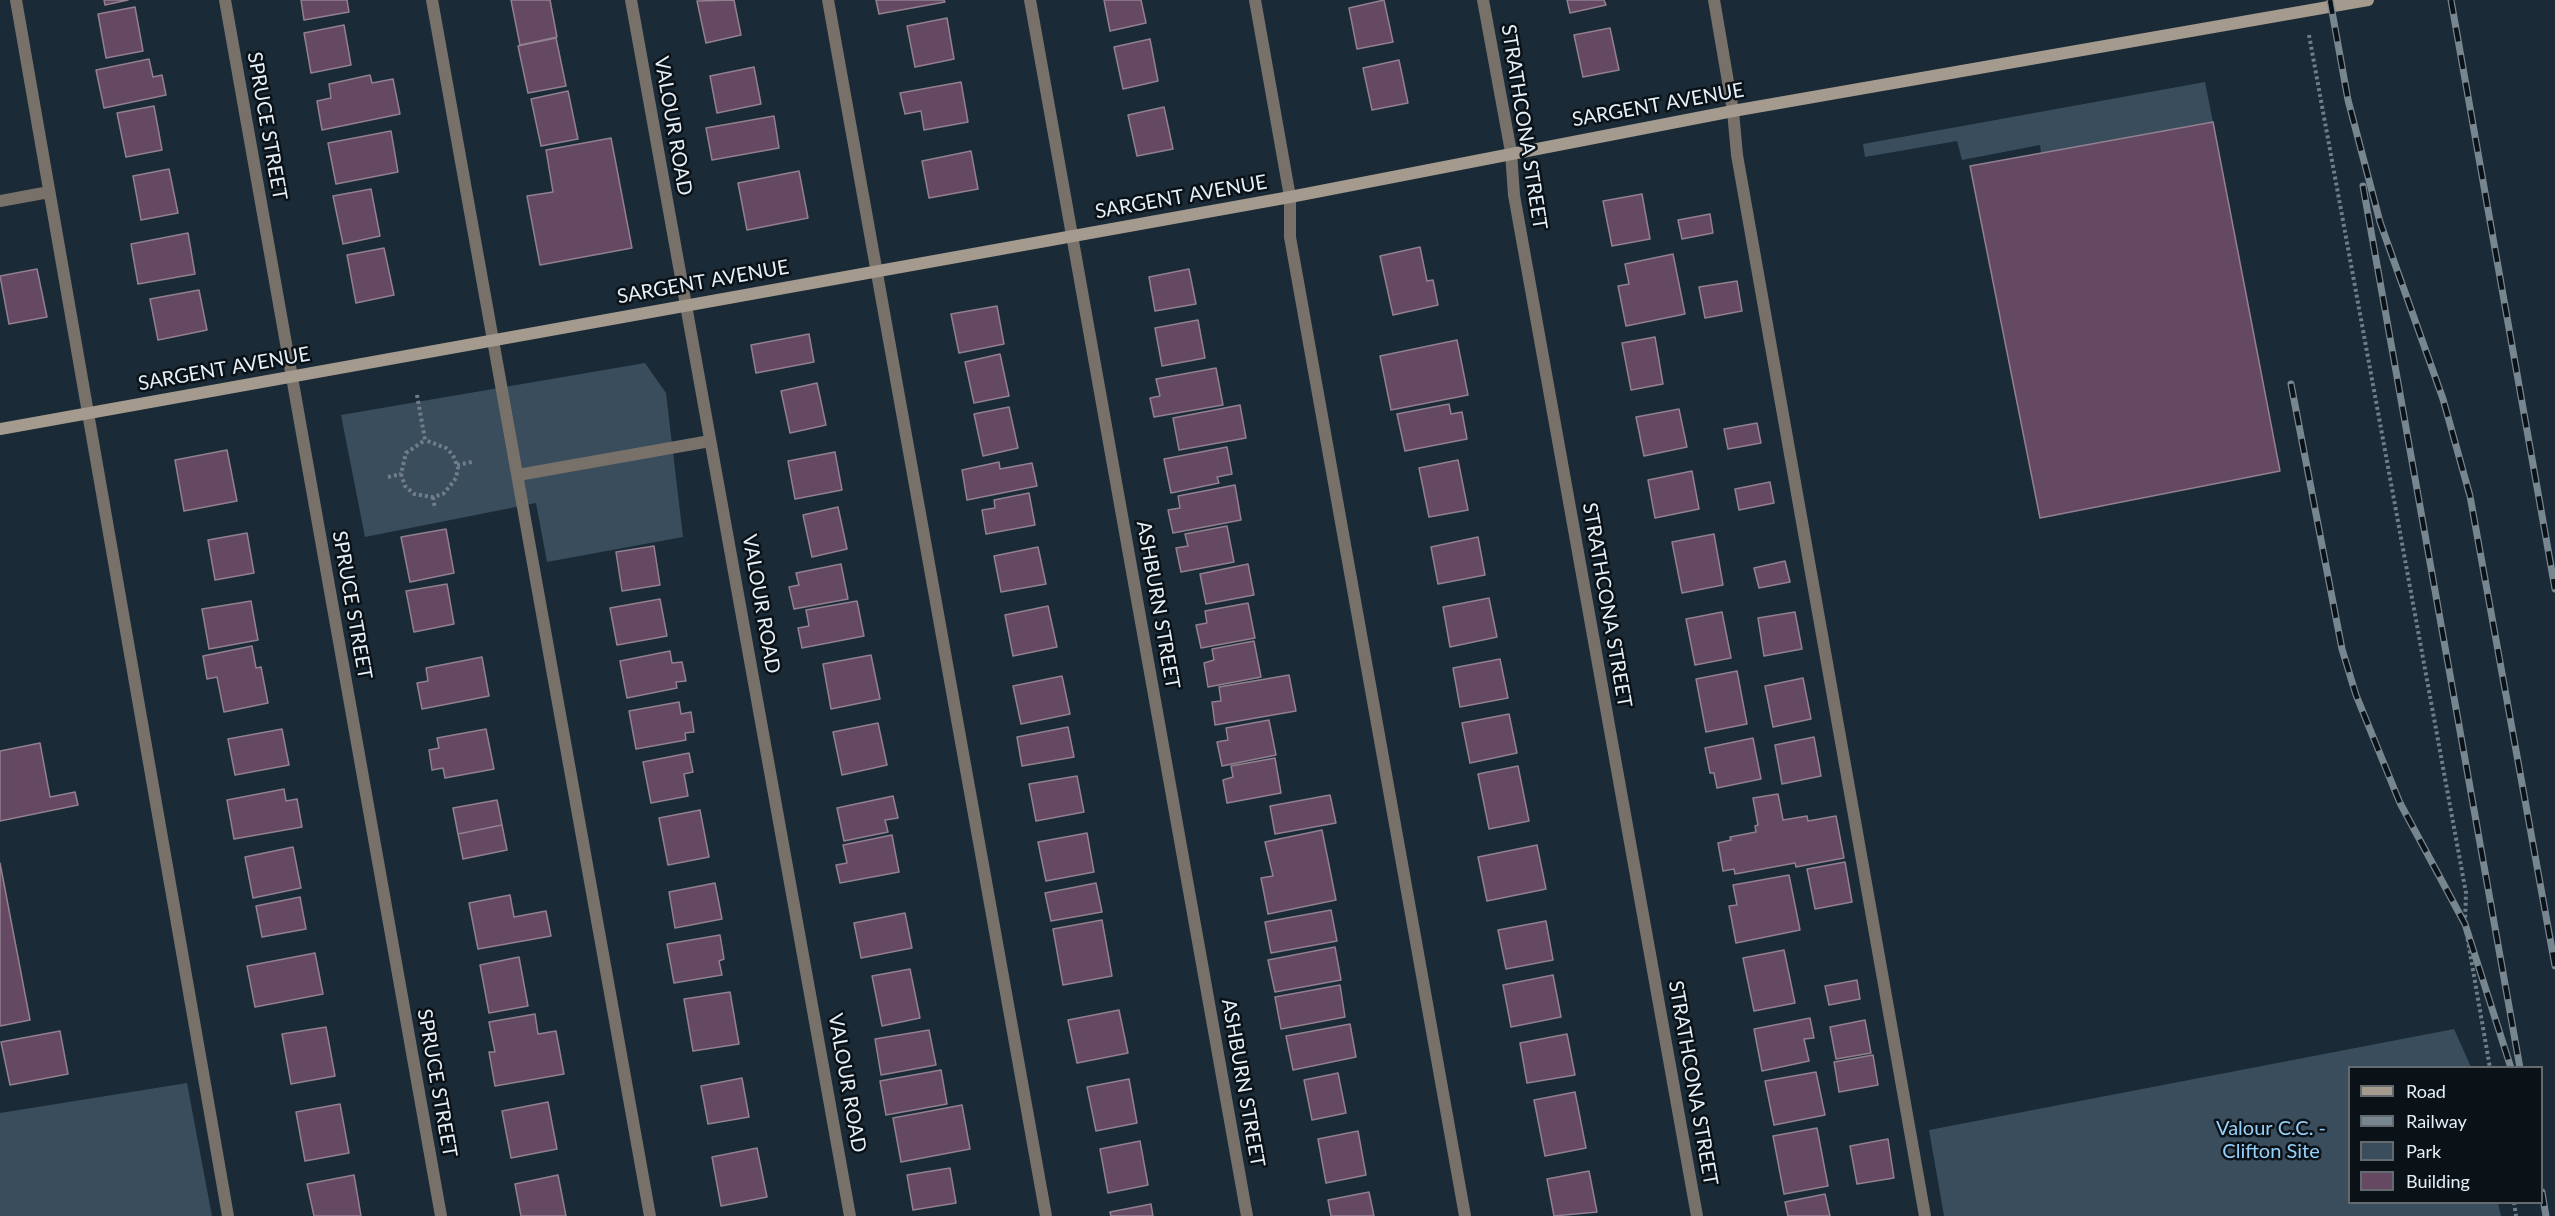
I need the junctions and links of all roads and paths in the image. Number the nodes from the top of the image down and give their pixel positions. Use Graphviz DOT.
graph roads {
  1 [pos="16,0"];
  2 [pos="225,0"];
  3 [pos="432,0"];
  4 [pos="631,0"];
  5 [pos="828,0"];
  6 [pos="1030,0"];
  7 [pos="1255,0"];
  8 [pos="1483,0"];
  9 [pos="1714,0"];
  10 [pos="2368,0"];
  11 [pos="2304,11"];
  12 [pos="1733,111"];
  13 [pos="1511,152"];
  14 [pos="49,192"];
  15 [pos="1290,197"];
  16 [pos="0,201"];
  17 [pos="1073,237"];
  18 [pos="876,272"];
  19 [pos="686,304"];
  20 [pos="494,341"];
  21 [pos="291,377"];
  22 [pos="417,395"];
  23 [pos="88,414"];
  24 [pos="0,429"];
  25 [pos="425,440"];
  26 [pos="710,441"];
  27 [pos="472,462"];
  28 [pos="456,465"];
  29 [pos="400,474"];
  30 [pos="518,475"];
  31 [pos="388,477"];
  32 [pos="433,497"];
  33 [pos="435,509"];
  34 [pos="2490,1066"];
  35 [pos="228,1216"];
  36 [pos="441,1216"];
  37 [pos="650,1216"];
  38 [pos="850,1216"];
  39 [pos="1046,1216"];
  40 [pos="1246,1216"];
  41 [pos="1465,1216"];
  42 [pos="1697,1216"];
  43 [pos="1925,1216"];
  1 -- 14 [label="street"];
  2 -- 21 [label="street, SPRUCE STREET"];
  3 -- 20 [label="street"];
  4 -- 19 [label="street, VALOUR ROAD"];
  5 -- 18 [label="street"];
  6 -- 17 [label="street, ASHBURN STREET"];
  7 -- 15 [label="street"];
  8 -- 13 [label="street, STRATHCONA STREET"];
  9 -- 12 [label="street"];
  10 -- 11 [label="main road, SARGENT AVENUE"];
  11 -- 12 [label="main road, SARGENT AVENUE"];
  11 -- 34 [label="path"];
  12 -- 13 [label="main road, SARGENT AVENUE"];
  12 -- 43 [label="street"];
  13 -- 15 [label="main road, SARGENT AVENUE"];
  13 -- 42 [label="street, STRATHCONA STREET"];
  14 -- 16 [label="street"];
  14 -- 23 [label="street"];
  15 -- 17 [label="main road, SARGENT AVENUE"];
  15 -- 41 [label="street"];
  17 -- 18 [label="main road, SARGENT AVENUE"];
  17 -- 40 [label="street, ASHBURN STREET"];
  18 -- 19 [label="main road, SARGENT AVENUE"];
  18 -- 39 [label="street"];
  19 -- 20 [label="main road, SARGENT AVENUE"];
  19 -- 26 [label="street, VALOUR ROAD"];
  20 -- 21 [label="main road, SARGENT AVENUE"];
  20 -- 30 [label="street"];
  21 -- 23 [label="main road, SARGENT AVENUE"];
  21 -- 36 [label="street, SPRUCE STREET"];
  22 -- 25 [label="path"];
  23 -- 24 [label="main road, SARGENT AVENUE"];
  23 -- 35 [label="street"];
  25 -- 28 [label="path"];
  25 -- 29 [label="path"];
  26 -- 30 [label="street"];
  26 -- 38 [label="street, VALOUR ROAD"];
  27 -- 28 [label="path"];
  28 -- 32 [label="path"];
  29 -- 31 [label="path"];
  29 -- 32 [label="path"];
  30 -- 37 [label="street"];
  32 -- 33 [label="path"];
}
